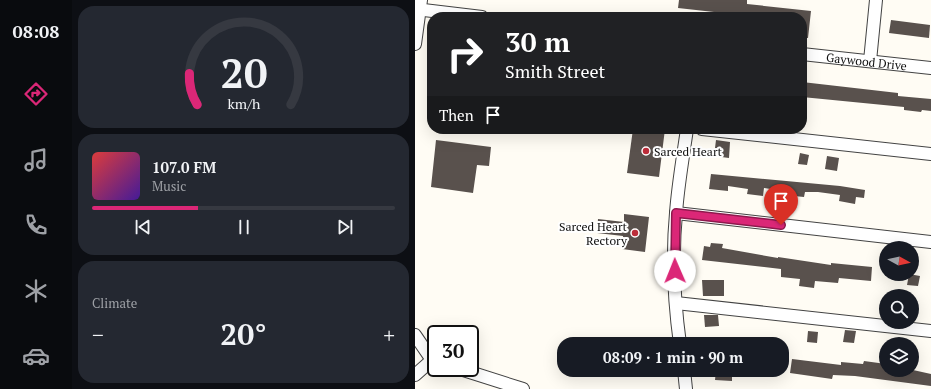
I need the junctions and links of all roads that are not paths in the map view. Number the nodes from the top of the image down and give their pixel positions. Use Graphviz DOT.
graph roads {
  1 [pos="876,0"];
  2 [pos="419,6"];
  3 [pos="453,12"];
  4 [pos="415,44"];
  5 [pos="807,55"];
  6 [pos="870,61"];
  7 [pos="931,68"];
  8 [pos="686,134"];
  9 [pos="748,134"];
  10 [pos="931,154"];
  11 [pos="676,213"];
  12 [pos="931,242"];
  13 [pos="676,303"];
  14 [pos="931,331"];
  15 [pos="415,335"];
  16 [pos="679,337"];
  17 [pos="427,351"];
  18 [pos="427,365"];
  19 [pos="415,374"];
  20 [pos="479,375"];
  21 [pos="684,377"];
  22 [pos="523,389"];
  23 [pos="686,389"];
  1 -- 6 [label="street"];
  2 -- 3 [label="street"];
  2 -- 4 [label="street"];
  5 -- 6 [label="street, Gaywood Drive"];
  6 -- 7 [label="street, Gaywood Drive"];
  8 -- 11 [label="street"];
  9 -- 10 [label="street"];
  11 -- 12 [label="street"];
  11 -- 13 [label="street"];
  13 -- 14 [label="street"];
  13 -- 16 [label="street"];
  15 -- 17 [label="street"];
  18 -- 19 [label="street"];
  20 -- 22 [label="street"];
  21 -- 23 [label="street"];
}
